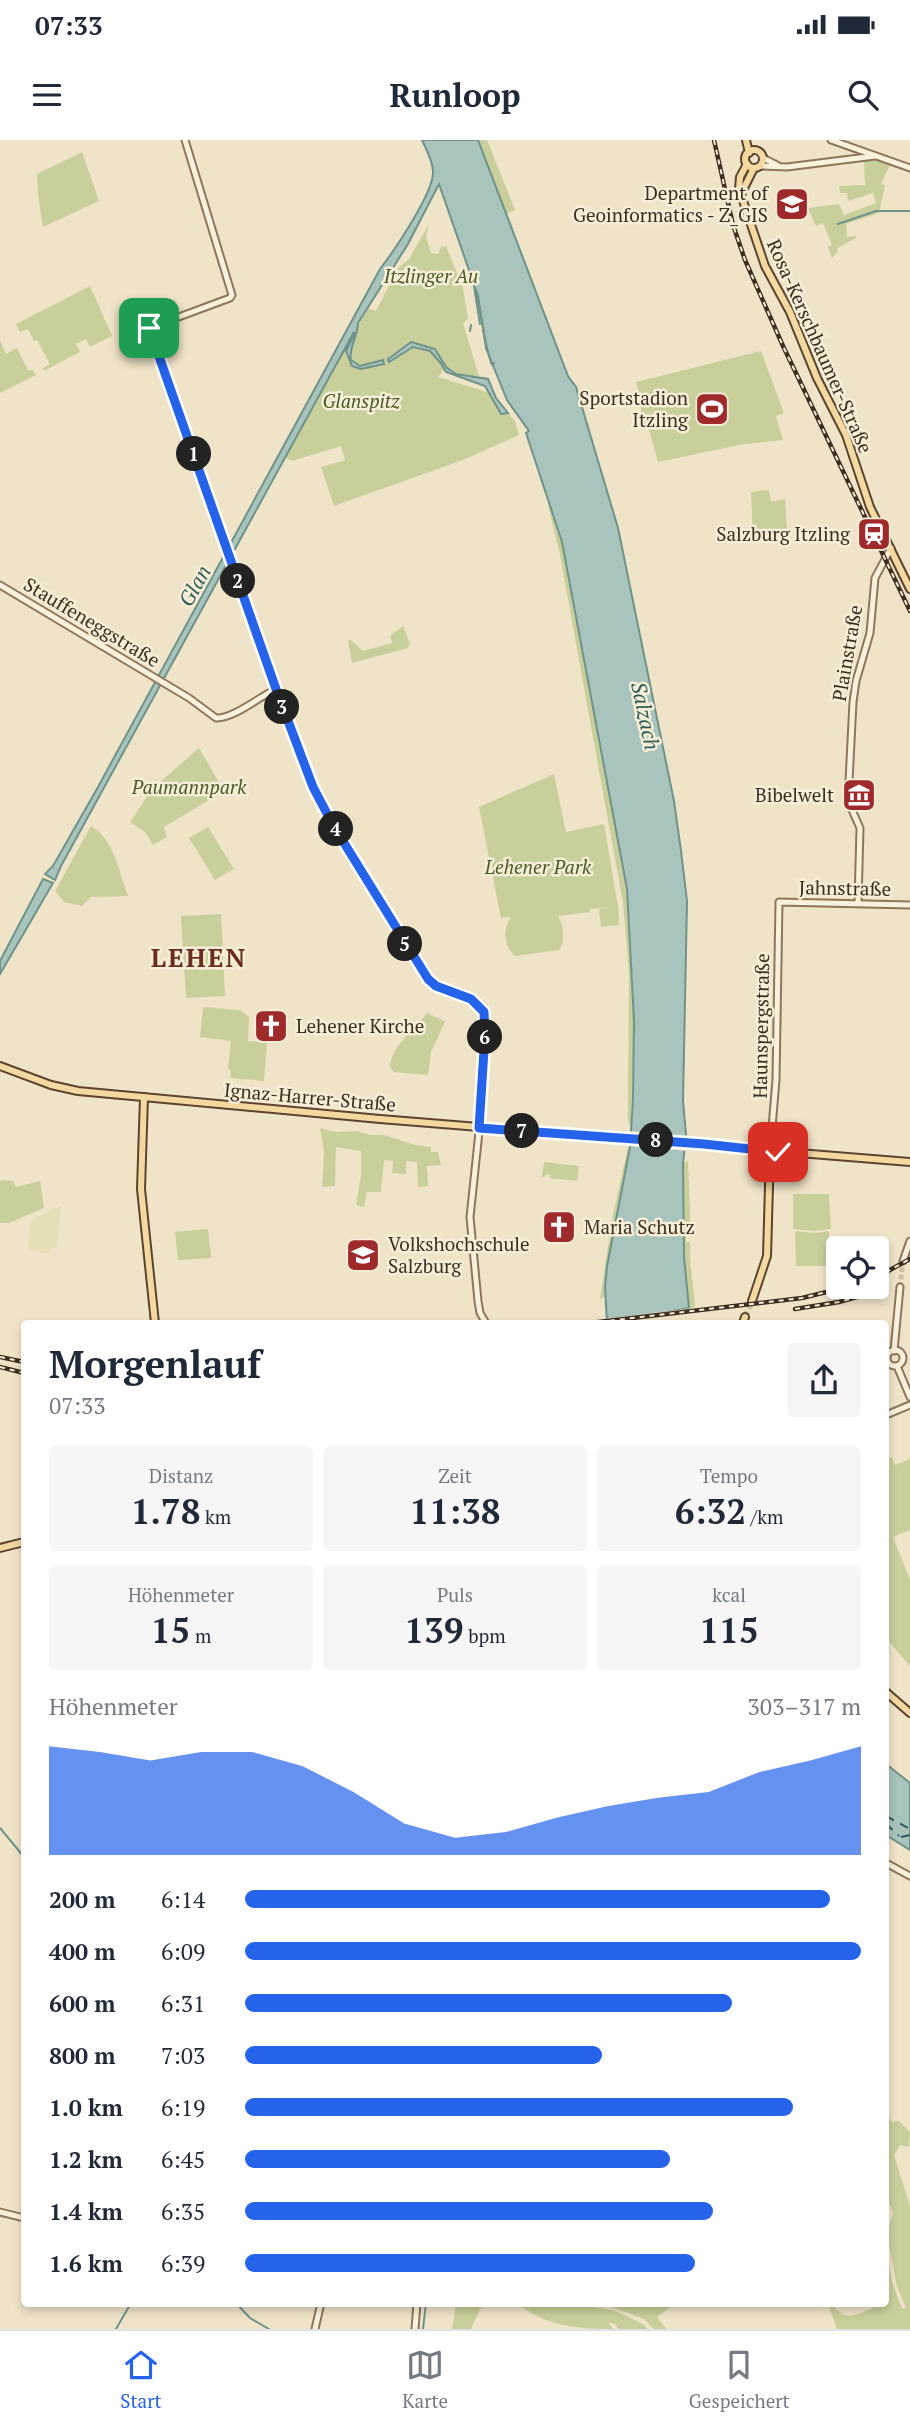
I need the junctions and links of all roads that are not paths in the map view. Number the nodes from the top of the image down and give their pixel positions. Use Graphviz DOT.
graph roads {
  1 [pos="185,140"];
  2 [pos="748,140"];
  3 [pos="831,140"];
  4 [pos="752,152"];
  5 [pos="875,156"];
  6 [pos="763,158"];
  7 [pos="753,166"];
  8 [pos="784,167"];
  9 [pos="910,168"];
  10 [pos="891,548"];
  11 [pos="881,564"];
  12 [pos="900,568"];
  13 [pos="0,586"];
  14 [pos="910,589"];
  15 [pos="276,689"];
  16 [pos="779,902"];
  17 [pos="858,903"];
  18 [pos="910,905"];
  19 [pos="0,1066"];
  20 [pos="144,1097"];
  21 [pos="479,1128"];
  22 [pos="770,1151"];
  23 [pos="910,1162"];
  24 [pos="910,1241"];
  25 [pos="902,1261"];
  26 [pos="900,1287"];
  27 [pos="752,1301"];
  28 [pos="155,1320"];
  29 [pos="484,1320"];
  30 [pos="894,1350"];
  31 [pos="889,1353"];
  32 [pos="889,1364"];
  33 [pos="897,1366"];
  34 [pos="910,1397"];
  35 [pos="910,1405"];
  36 [pos="889,1414"];
  37 [pos="21,1543"];
  38 [pos="0,1548"];
  39 [pos="889,1695"];
  40 [pos="910,1713"];
  41 [pos="889,1865"];
  42 [pos="910,1876"];
  43 [pos="0,2211"];
  44 [pos="21,2217"];
  45 [pos="320,2307"];
  46 [pos="417,2307"];
  47 [pos="315,2329"];
  48 [pos="415,2329"];
  1 -- 15 [label="street"];
  2 -- 4 [label="main road"];
  3 -- 5 [label="street"];
  4 -- 6 [label="main road"];
  4 -- 7 [label="main road, Rosa-Kerschbaumer-Straße"];
  5 -- 8 [label="street"];
  5 -- 9 [label="street"];
  6 -- 7 [label="main road, Rosa-Kerschbaumer-Straße"];
  6 -- 8 [label="street"];
  7 -- 8 [label="street"];
  7 -- 10 [label="main road, Rosa-Kerschbaumer-Straße"];
  10 -- 11 [label="street"];
  10 -- 12 [label="main road, Rosa-Kerschbaumer-Straße"];
  11 -- 12 [label="street"];
  11 -- 17 [label="street, Plainstraße"];
  12 -- 14 [label="main road, Rosa-Kerschbaumer-Straße"];
  13 -- 15 [label="street, Stauffeneggstraße"];
  15 -- 21 [label="street"];
  16 -- 17 [label="street, Jahnstraße"];
  16 -- 22 [label="street, Haunspergstraße"];
  17 -- 18 [label="street, Jahnstraße"];
  19 -- 20 [label="main road, Ignaz-Harrer-Straße"];
  20 -- 21 [label="main road, Ignaz-Harrer-Straße"];
  20 -- 28 [label="main road"];
  21 -- 22 [label="main road, Ignaz-Harrer-Straße"];
  21 -- 29 [label="street"];
  22 -- 23 [label="main road, Ignaz-Harrer-Straße"];
  22 -- 27 [label="main road"];
  24 -- 25 [label="street"];
  26 -- 30 [label="street"];
  30 -- 31 [label="street"];
  30 -- 33 [label="street"];
  32 -- 33 [label="street"];
  33 -- 34 [label="street"];
  35 -- 36 [label="street"];
  37 -- 38 [label="main road"];
  39 -- 40 [label="main road"];
  41 -- 42 [label="street"];
  43 -- 44 [label="street"];
  45 -- 47 [label="street"];
  46 -- 48 [label="street"];
}
